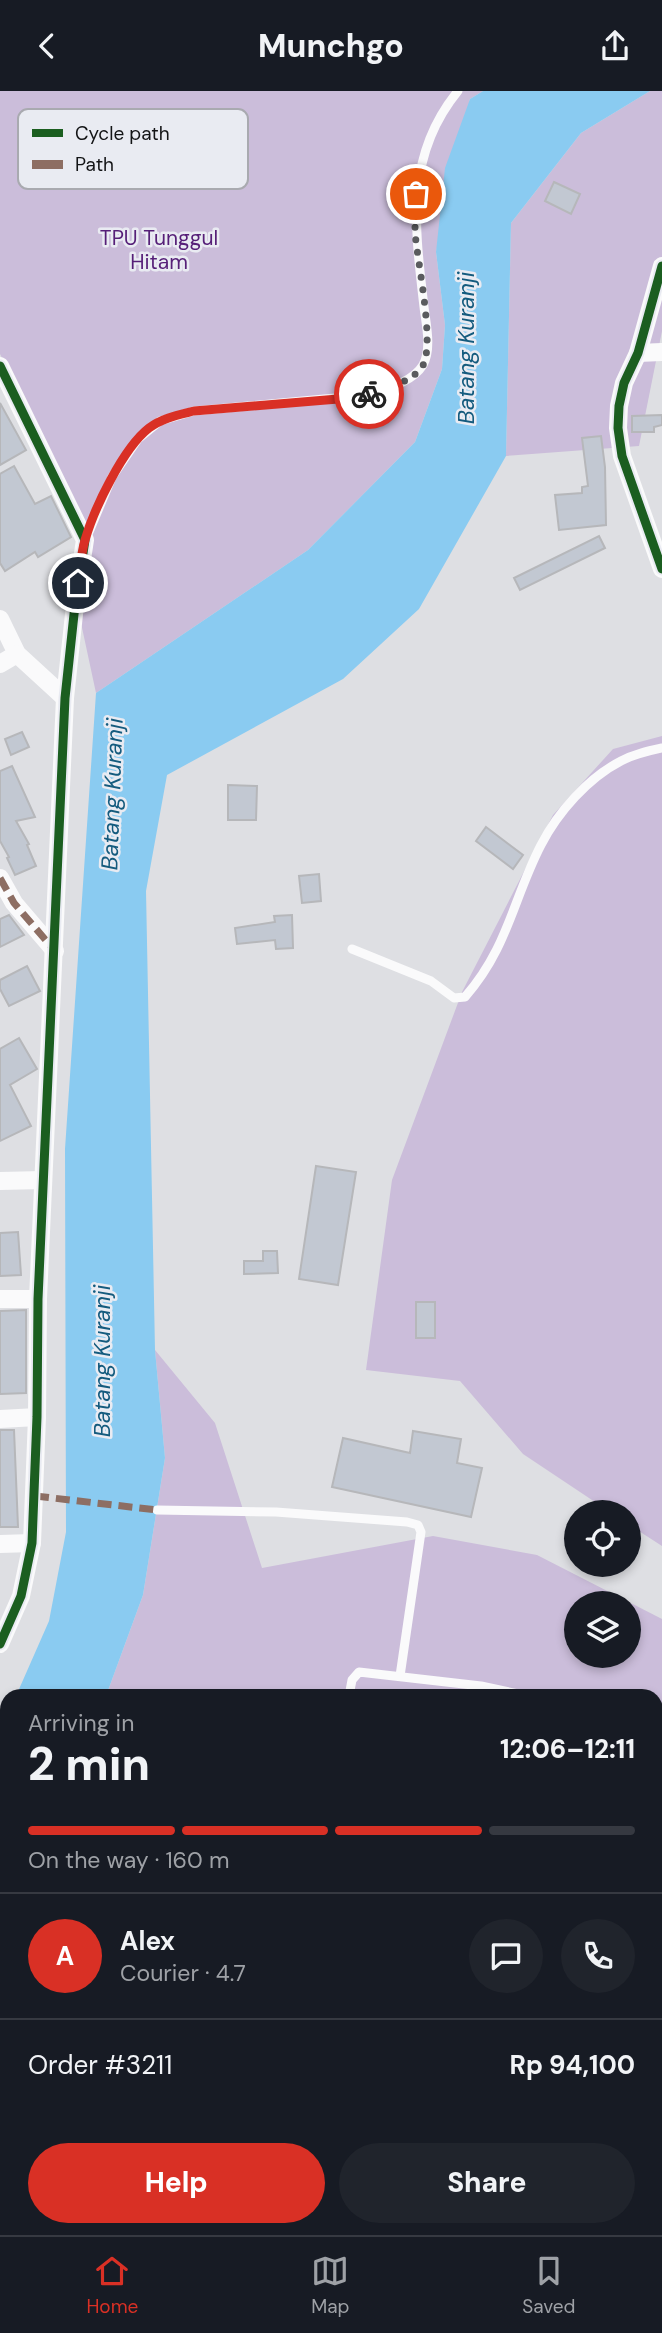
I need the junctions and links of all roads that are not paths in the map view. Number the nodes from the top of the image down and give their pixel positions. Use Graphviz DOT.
graph roads {
  1 [pos="458,91"];
  2 [pos="661,270"];
  3 [pos="662,352"];
  4 [pos="638,353"];
  5 [pos="0,366"];
  6 [pos="656,533"];
  7 [pos="85,540"];
  8 [pos="662,569"];
  9 [pos="0,619"];
  10 [pos="17,654"];
  11 [pos="0,664"];
  12 [pos="65,698"];
  13 [pos="662,748"];
  14 [pos="0,879"];
  15 [pos="352,949"];
  16 [pos="55,951"];
  17 [pos="43,1180"];
  18 [pos="0,1181"];
  19 [pos="0,1299"];
  20 [pos="38,1299"];
  21 [pos="37,1417"];
  22 [pos="0,1419"];
  23 [pos="157,1510"];
  24 [pos="32,1543"];
  25 [pos="0,1544"];
  26 [pos="0,1644"];
  27 [pos="400,1676"];
  28 [pos="350,1689"];
  29 [pos="469,1689"];
  1 -- 7 [label="lane"];
  2 -- 4 [label="street"];
  3 -- 4 [label="street"];
  4 -- 6 [label="street"];
  5 -- 7 [label="street"];
  6 -- 8 [label="street"];
  7 -- 12 [label="street"];
  9 -- 10 [label="street"];
  10 -- 11 [label="street"];
  10 -- 12 [label="street"];
  12 -- 16 [label="street"];
  13 -- 15 [label="lane"];
  14 -- 16 [label="street"];
  16 -- 17 [label="street"];
  17 -- 18 [label="street"];
  17 -- 20 [label="street"];
  19 -- 20 [label="street"];
  20 -- 21 [label="street"];
  21 -- 22 [label="street"];
  21 -- 24 [label="street"];
  23 -- 27 [label="lane"];
  24 -- 25 [label="street"];
  24 -- 26 [label="street"];
  27 -- 28 [label="lane"];
  27 -- 29 [label="lane"];
}
